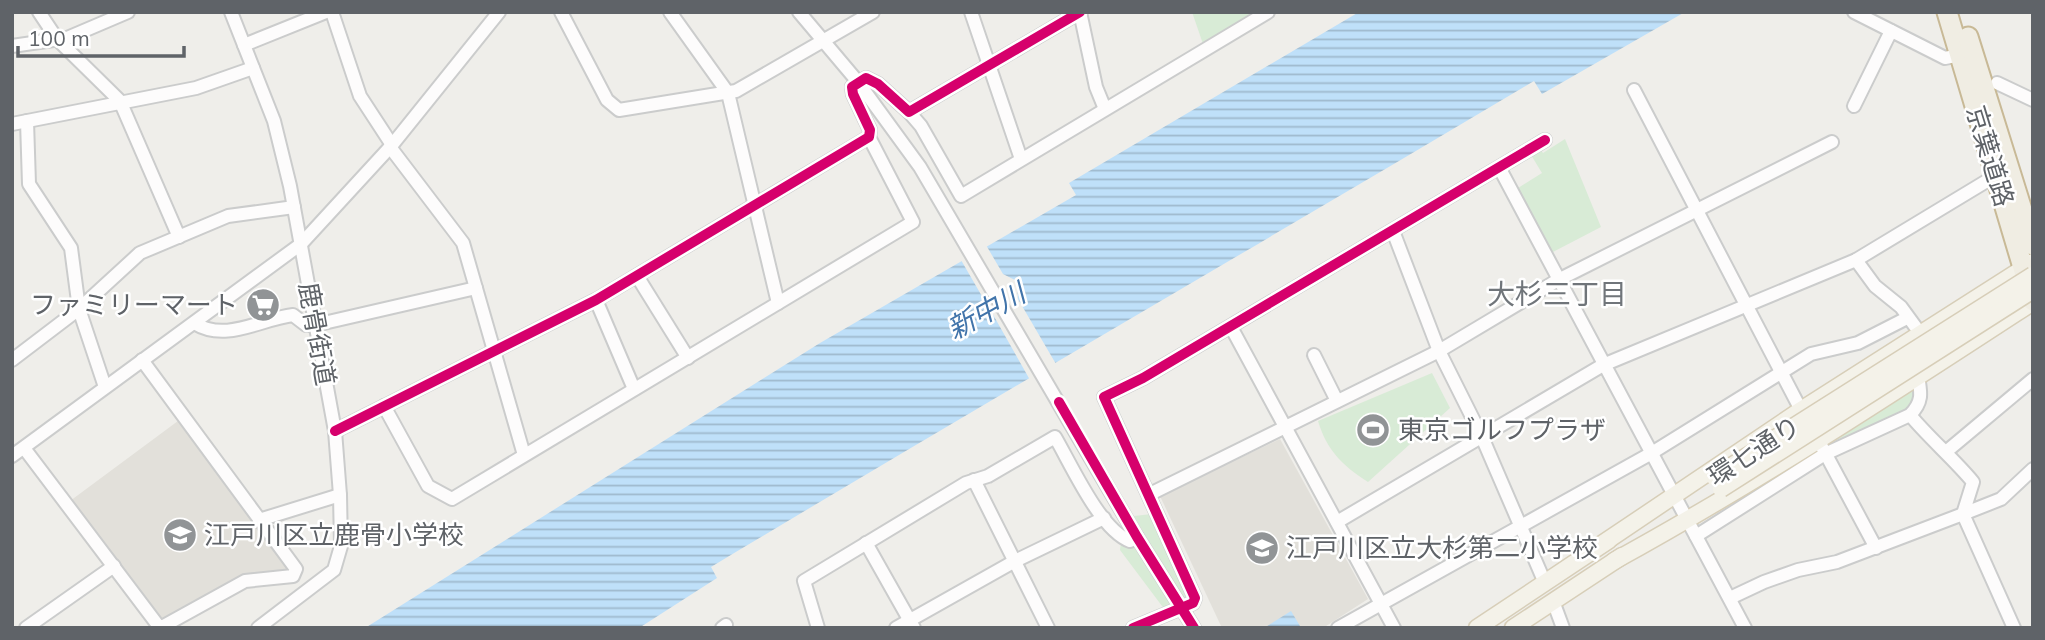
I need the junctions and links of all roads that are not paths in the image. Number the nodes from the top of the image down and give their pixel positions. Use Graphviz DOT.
graph roads {
  1 [pos="39,12"];
  2 [pos="128,12"];
  3 [pos="231,12"];
  4 [pos="326,12"];
  5 [pos="332,12"];
  6 [pos="499,12"];
  7 [pos="561,12"];
  8 [pos="670,12"];
  9 [pos="799,12"];
  10 [pos="873,12"];
  11 [pos="971,12"];
  12 [pos="1080,12"];
  13 [pos="1268,12"];
  14 [pos="1854,12"];
  15 [pos="1947,12"];
  16 [pos="1960,12"];
  17 [pos="1891,31"];
  18 [pos="57,39"];
  19 [pos="822,40"];
  20 [pos="244,45"];
  21 [pos="12,46"];
  22 [pos="1959,55"];
  23 [pos="989,65"];
  24 [pos="253,68"];
  25 [pos="858,82"];
  26 [pos="1997,83"];
  27 [pos="1633,90"];
  28 [pos="728,93"];
  29 [pos="2033,100"];
  30 [pos="120,102"];
  31 [pos="1854,106"];
  32 [pos="1105,109"];
  33 [pos="909,112"];
  34 [pos="27,121"];
  35 [pos="12,124"];
  36 [pos="869,137"];
  37 [pos="1545,140"];
  38 [pos="1832,142"];
  39 [pos="391,146"];
  40 [pos="1021,159"];
  41 [pos="1500,169"];
  42 [pos="1995,176"];
  43 [pos="754,205"];
  44 [pos="294,207"];
  45 [pos="1695,210"];
  46 [pos="1393,231"];
  47 [pos="179,237"];
  48 [pos="301,244"];
  49 [pos="2033,245"];
  50 [pos="1856,260"];
  51 [pos="2029,268"];
  52 [pos="637,276"];
  53 [pos="1558,280"];
  54 [pos="476,288"];
  55 [pos="2033,290"];
  56 [pos="596,300"];
  57 [pos="2033,301"];
  58 [pos="778,303"];
  59 [pos="1744,305"];
  60 [pos="79,309"];
  61 [pos="1907,318"];
  62 [pos="194,323"];
  63 [pos="315,325"];
  64 [pos="1231,327"];
  65 [pos="1920,333"];
  66 [pos="494,351"];
  67 [pos="1439,351"];
  68 [pos="13,355"];
  69 [pos="1314,355"];
  70 [pos="688,358"];
  71 [pos="142,360"];
  72 [pos="1604,365"];
  73 [pos="1780,374"];
  74 [pos="1918,376"];
  75 [pos="2033,379"];
  76 [pos="104,387"];
  77 [pos="634,389"];
  78 [pos="1337,401"];
  79 [pos="384,406"];
  80 [pos="1801,411"];
  81 [pos="1910,415"];
  82 [pos="1286,427"];
  83 [pos="335,431"];
  84 [pos="1482,437"];
  85 [pos="1822,447"];
  86 [pos="24,448"];
  87 [pos="1947,451"];
  88 [pos="1650,454"];
  89 [pos="524,455"];
  90 [pos="12,456"];
  91 [pos="2033,469"];
  92 [pos="974,480"];
  93 [pos="1717,483"];
  94 [pos="1150,494"];
  95 [pos="340,495"];
  96 [pos="1680,508"];
  97 [pos="1963,514"];
  98 [pos="1104,518"];
  99 [pos="259,520"];
  100 [pos="1336,522"];
  101 [pos="1520,525"];
  102 [pos="1696,536"];
  103 [pos="1137,537"];
  104 [pos="866,543"];
  105 [pos="1876,548"];
  106 [pos="1015,561"];
  107 [pos="114,565"];
  108 [pos="1545,583"];
  109 [pos="1730,598"];
  110 [pos="1553,601"];
  111 [pos="1381,602"];
  112 [pos="1183,609"];
  113 [pos="912,624"];
  114 [pos="156,626"];
  115 [pos="26,628"];
  116 [pos="258,628"];
  117 [pos="818,628"];
  118 [pos="896,628"];
  119 [pos="1048,628"];
  120 [pos="1133,628"];
  121 [pos="1194,628"];
  122 [pos="1338,628"];
  123 [pos="1394,628"];
  124 [pos="1477,628"];
  125 [pos="1513,628"];
  126 [pos="1563,628"];
  127 [pos="1745,628"];
  128 [pos="2014,628"];
  1 -- 18 [label="street"];
  2 -- 18 [label="street"];
  3 -- 20 [label="street, 鹿骨街道"];
  4 -- 20 [label="street"];
  5 -- 39 [label="street"];
  6 -- 39 [label="street"];
  7 -- 28 [label="street"];
  8 -- 28 [label="street"];
  9 -- 19 [label="street"];
  10 -- 19 [label="street"];
  11 -- 23 [label="street"];
  12 -- 23 [label="street"];
  12 -- 32 [label="street"];
  13 -- 32 [label="street"];
  14 -- 17 [label="street"];
  15 -- 22 [label="highway, 京葉道路"];
  16 -- 49 [label="highway, 京葉道路"];
  17 -- 22 [label="street"];
  17 -- 31 [label="street"];
  18 -- 21 [label="street"];
  18 -- 30 [label="street"];
  19 -- 25 [label="street"];
  19 -- 28 [label="street"];
  20 -- 24 [label="street, 鹿骨街道"];
  22 -- 42 [label="highway, 京葉道路"];
  23 -- 33 [label="street"];
  23 -- 40 [label="street"];
  24 -- 30 [label="street"];
  24 -- 44 [label="street, 鹿骨街道"];
  25 -- 33 [label="street"];
  25 -- 36 [label="street"];
  25 -- 103 [label="street"];
  26 -- 29 [label="street"];
  27 -- 45 [label="street"];
  28 -- 43 [label="street"];
  30 -- 34 [label="street"];
  30 -- 47 [label="street"];
  32 -- 40 [label="street"];
  33 -- 40 [label="street"];
  34 -- 35 [label="street"];
  34 -- 60 [label="street"];
  36 -- 43 [label="street"];
  36 -- 58 [label="street"];
  37 -- 41 [label="street"];
  38 -- 45 [label="street"];
  39 -- 48 [label="street"];
  39 -- 54 [label="street"];
  41 -- 46 [label="street"];
  41 -- 53 [label="street"];
  42 -- 50 [label="street"];
  42 -- 51 [label="highway, 京葉道路"];
  43 -- 52 [label="street"];
  43 -- 58 [label="street"];
  44 -- 47 [label="street"];
  44 -- 48 [label="street, 鹿骨街道"];
  45 -- 53 [label="street"];
  45 -- 59 [label="street"];
  46 -- 64 [label="street"];
  46 -- 67 [label="street"];
  47 -- 60 [label="street"];
  48 -- 62 [label="street"];
  48 -- 63 [label="street, 鹿骨街道"];
  50 -- 59 [label="street"];
  50 -- 61 [label="street"];
  51 -- 57 [label="highway, 京葉道路"];
  51 -- 65 [label="main road"];
  51 -- 93 [label="main road, 環七通り, bridge"];
  52 -- 56 [label="street"];
  52 -- 70 [label="street"];
  53 -- 67 [label="street"];
  53 -- 72 [label="street"];
  54 -- 63 [label="street"];
  54 -- 66 [label="street"];
  55 -- 93 [label="main road, 環七通り, bridge"];
  56 -- 66 [label="street"];
  56 -- 77 [label="street"];
  57 -- 74 [label="main road"];
  58 -- 70 [label="street"];
  59 -- 72 [label="street"];
  59 -- 73 [label="street"];
  60 -- 68 [label="street"];
  60 -- 76 [label="street"];
  61 -- 65 [label="street"];
  61 -- 73 [label="street"];
  62 -- 63 [label="street"];
  62 -- 71 [label="street"];
  63 -- 83 [label="street, 鹿骨街道"];
  64 -- 82 [label="street"];
  64 -- 94 [label="street"];
  65 -- 80 [label="main road"];
  66 -- 79 [label="street"];
  66 -- 89 [label="street"];
  67 -- 78 [label="street"];
  67 -- 84 [label="street"];
  69 -- 78 [label="street"];
  70 -- 77 [label="street"];
  71 -- 76 [label="street"];
  71 -- 99 [label="street"];
  72 -- 84 [label="street"];
  72 -- 88 [label="street"];
  73 -- 80 [label="street"];
  73 -- 88 [label="street"];
  74 -- 81 [label="street"];
  74 -- 85 [label="main road"];
  75 -- 87 [label="street"];
  76 -- 86 [label="street"];
  77 -- 89 [label="street"];
  78 -- 82 [label="street"];
  79 -- 83 [label="street"];
  79 -- 89 [label="street"];
  80 -- 96 [label="main road"];
  81 -- 85 [label="street"];
  81 -- 87 [label="street"];
  82 -- 94 [label="street"];
  82 -- 100 [label="street"];
  83 -- 95 [label="street, 鹿骨街道"];
  84 -- 100 [label="street"];
  84 -- 101 [label="street"];
  85 -- 96 [label="main road"];
  85 -- 102 [label="street"];
  85 -- 105 [label="street"];
  86 -- 90 [label="street"];
  86 -- 107 [label="street"];
  87 -- 97 [label="street"];
  88 -- 96 [label="street"];
  88 -- 101 [label="street"];
  91 -- 97 [label="street"];
  92 -- 98 [label="street"];
  92 -- 104 [label="street"];
  92 -- 106 [label="street"];
  93 -- 96 [label="main road, 環七通り"];
  94 -- 112 [label="street"];
  95 -- 99 [label="street"];
  95 -- 116 [label="street, 鹿骨街道"];
  96 -- 102 [label="street"];
  96 -- 108 [label="main road"];
  96 -- 110 [label="main road"];
  97 -- 105 [label="street"];
  97 -- 128 [label="street"];
  98 -- 103 [label="street"];
  98 -- 106 [label="street"];
  99 -- 114 [label="street"];
  100 -- 111 [label="street"];
  101 -- 108 [label="street"];
  101 -- 111 [label="street"];
  102 -- 109 [label="street"];
  103 -- 112 [label="street"];
  104 -- 113 [label="street"];
  104 -- 117 [label="street"];
  105 -- 109 [label="street"];
  106 -- 113 [label="street"];
  106 -- 119 [label="street"];
  107 -- 114 [label="street"];
  107 -- 115 [label="street"];
  108 -- 124 [label="main road"];
  109 -- 127 [label="street"];
  110 -- 125 [label="main road"];
  110 -- 126 [label="street"];
  111 -- 122 [label="street"];
  111 -- 123 [label="street"];
  112 -- 120 [label="street"];
  112 -- 121 [label="street"];
  113 -- 118 [label="street"];
}
